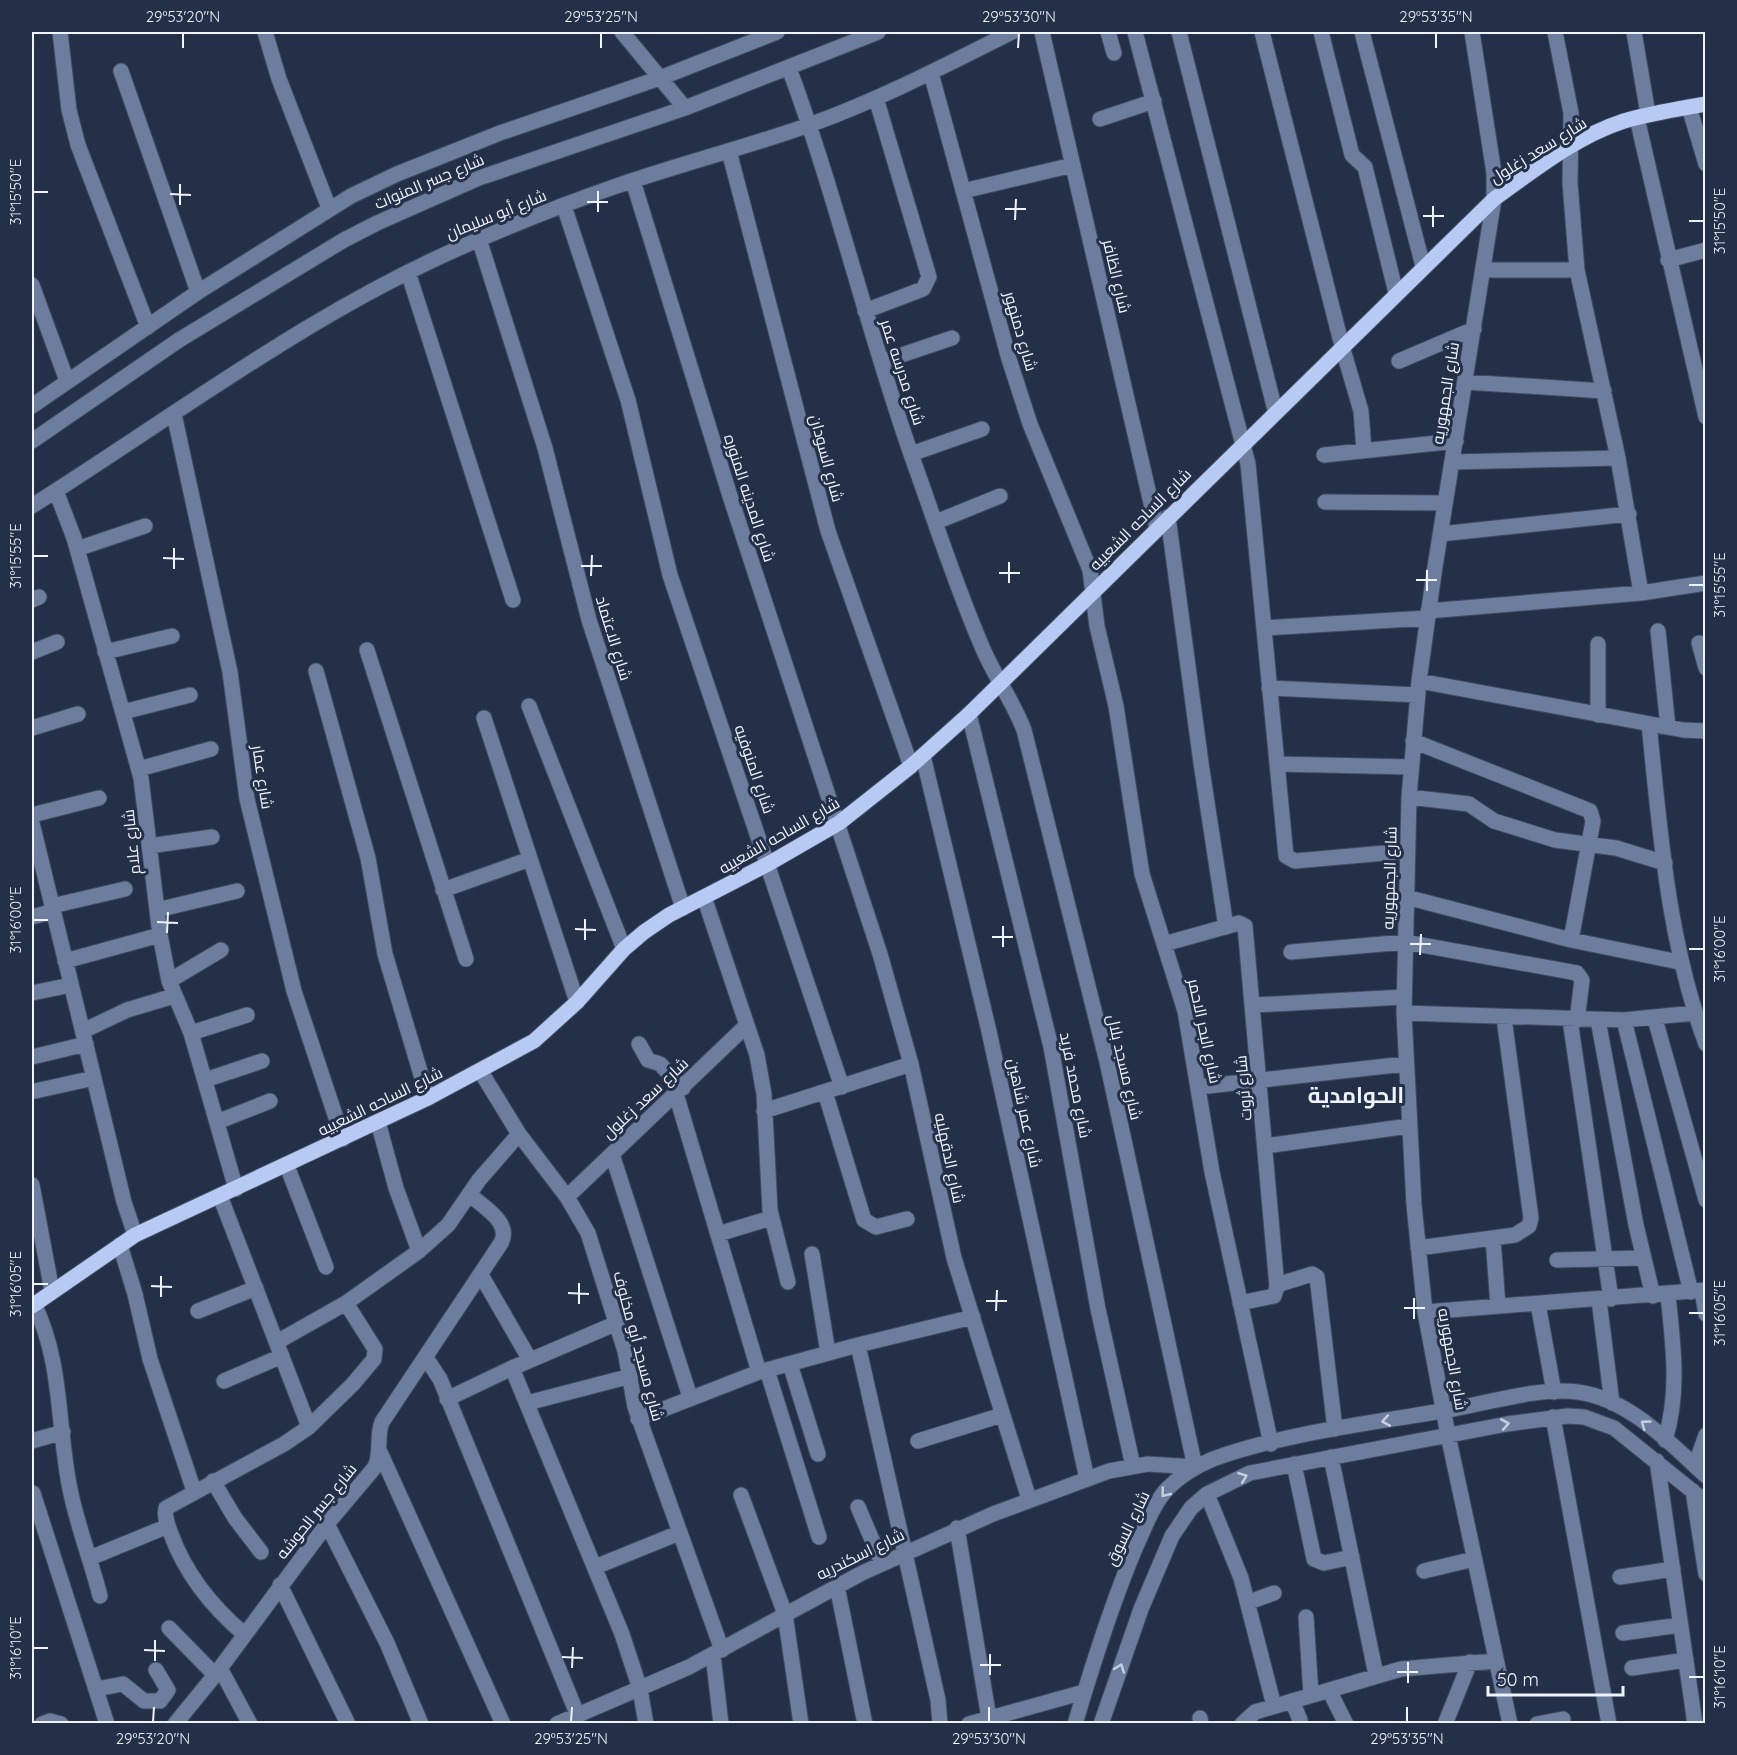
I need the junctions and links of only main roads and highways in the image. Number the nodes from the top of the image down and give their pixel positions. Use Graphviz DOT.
graph roads {
  1 [pos="1706,104"];
  2 [pos="1494,199"];
  3 [pos="33,1305"];
  1 -- 2 [label="main road, شارع سعد زغلول"];
  2 -- 3 [label="main road, شارع الساحه الشعبيه"];
}
